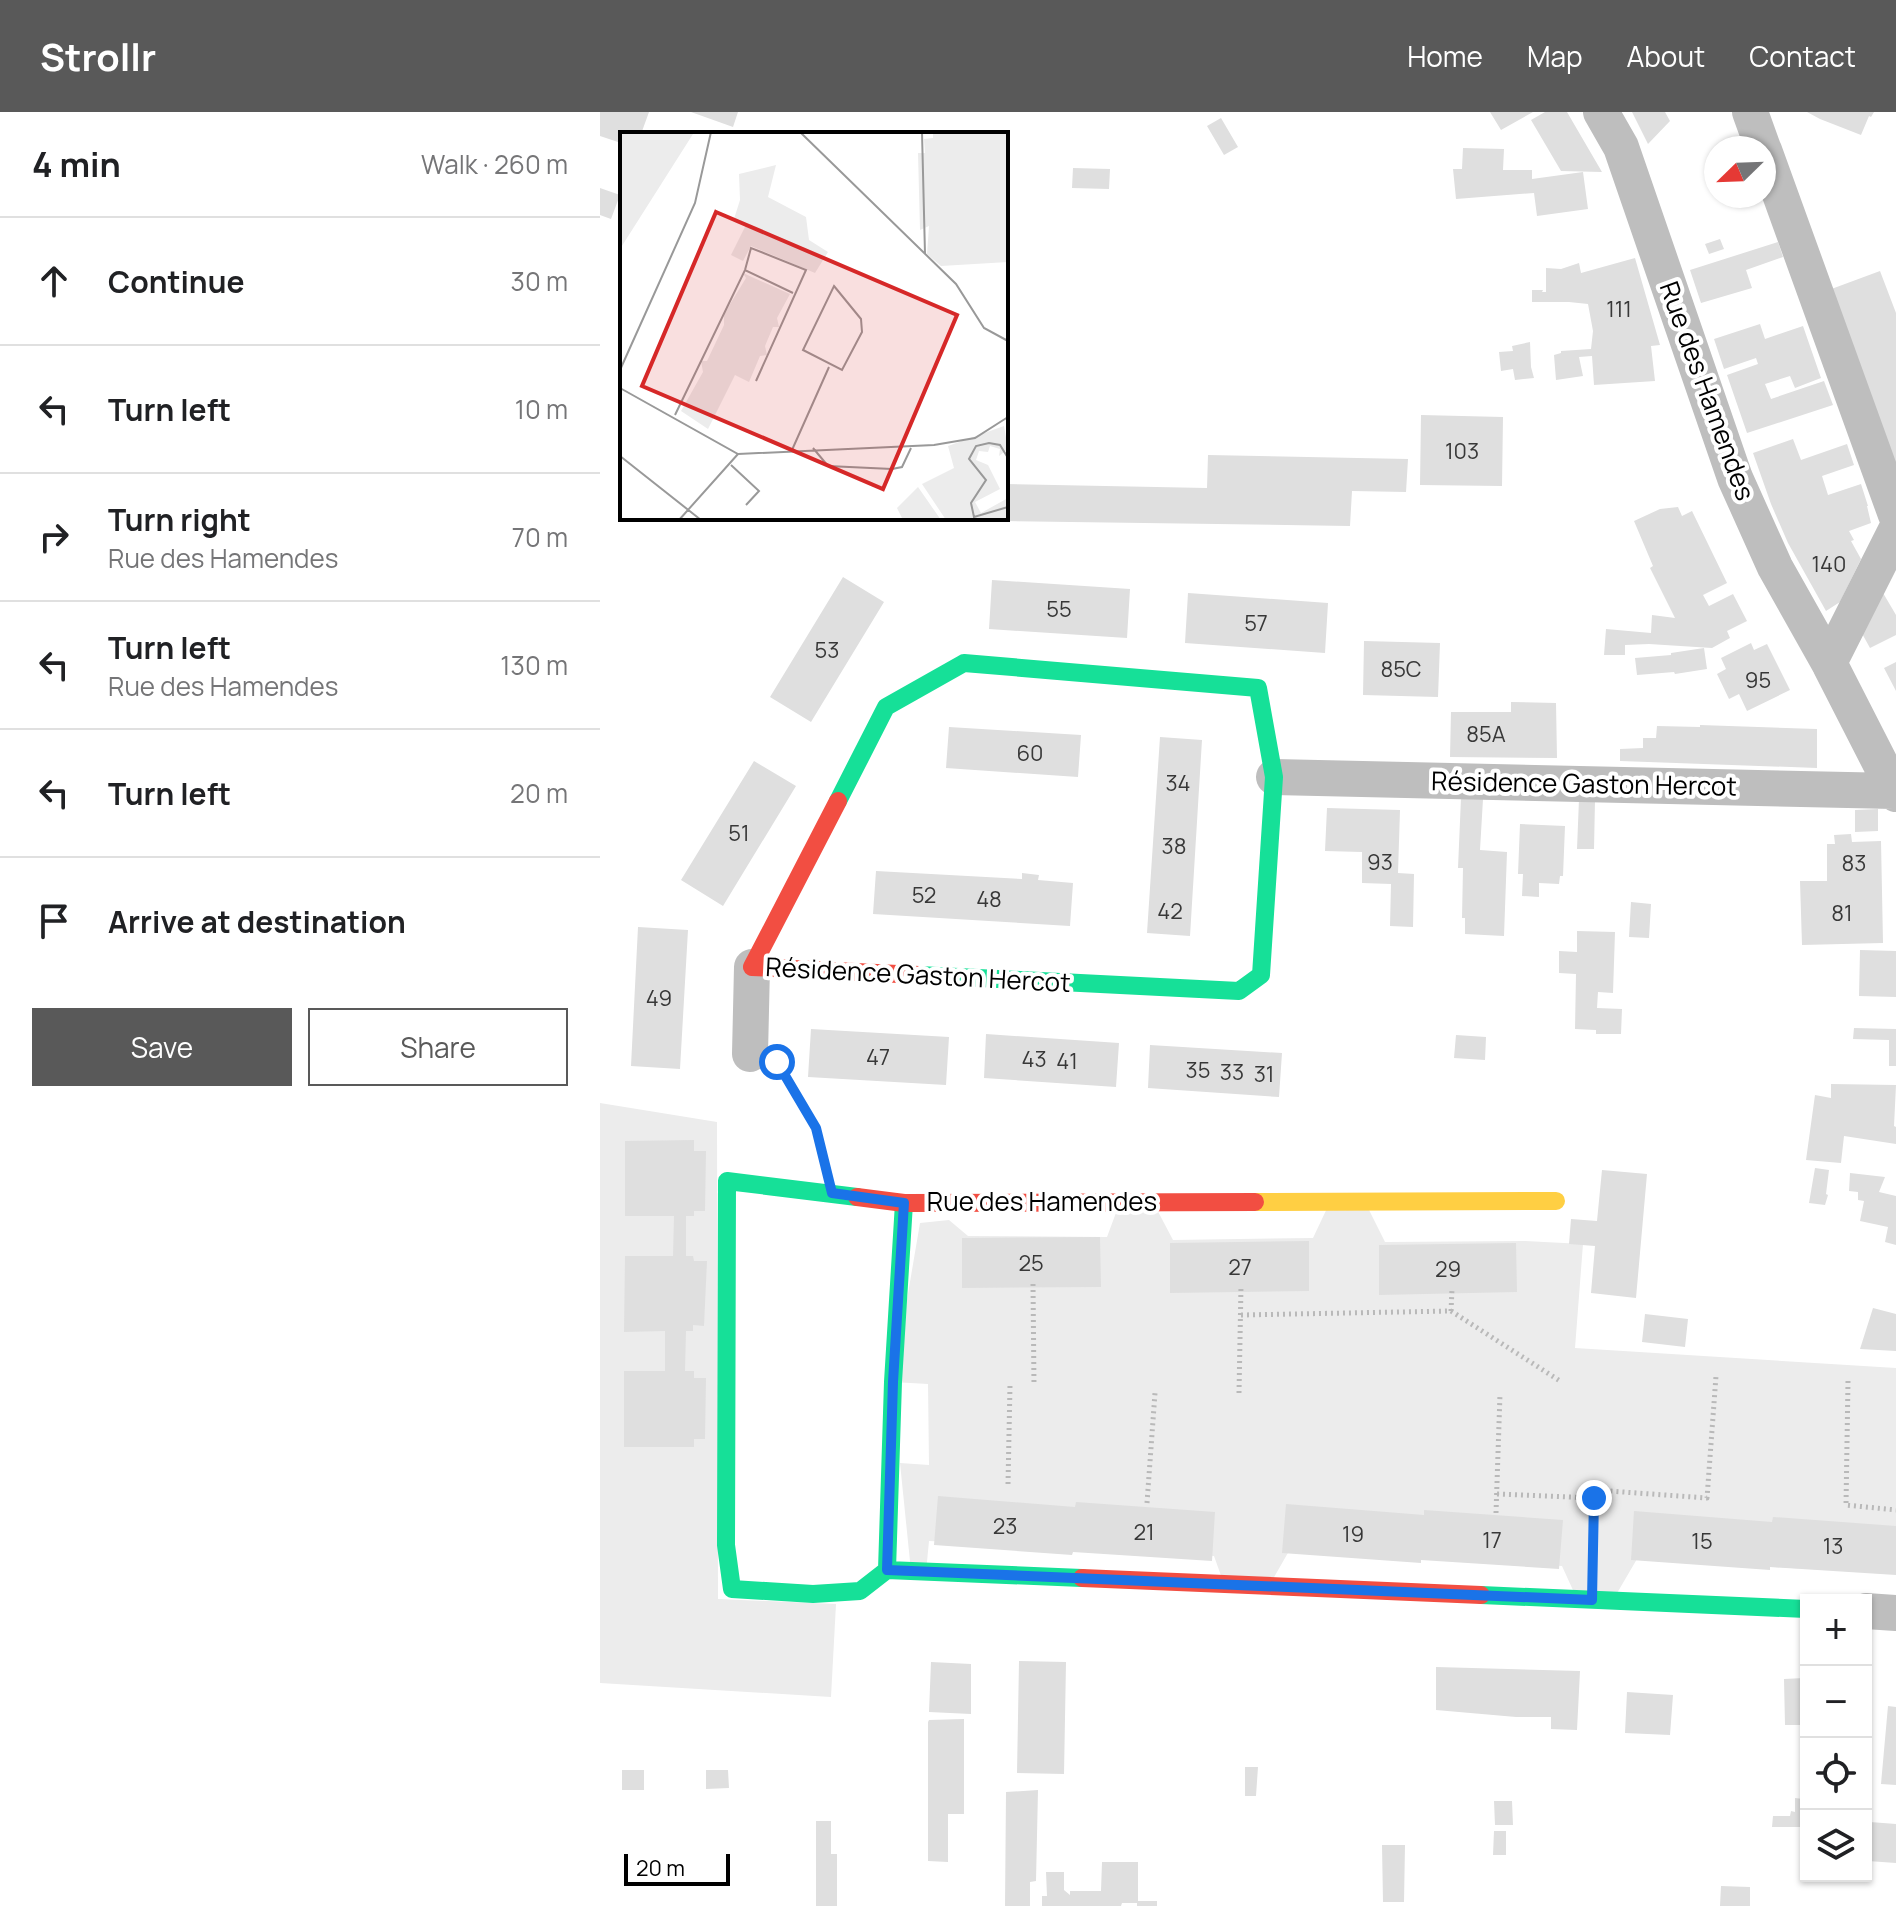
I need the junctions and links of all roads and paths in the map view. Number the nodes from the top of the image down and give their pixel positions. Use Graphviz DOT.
graph roads {
  1 [pos="1601,112"];
  2 [pos="1750,112"];
  3 [pos="1759,136"];
  4 [pos="1776,182"];
  5 [pos="1896,515"];
  6 [pos="1896,530"];
  7 [pos="1829,663"];
  8 [pos="1274,777"];
  9 [pos="1895,792"];
  10 [pos="752,967"];
  11 [pos="750,1054"];
  12 [pos="832,1193"];
  13 [pos="1556,1201"];
  14 [pos="904,1203"];
  15 [pos="1033,1284"];
  16 [pos="1241,1286"];
  17 [pos="1452,1289"];
  18 [pos="1451,1311"];
  19 [pos="1241,1315"];
  20 [pos="1716,1376"];
  21 [pos="1560,1381"];
  22 [pos="1848,1381"];
  23 [pos="1010,1385"];
  24 [pos="1034,1386"];
  25 [pos="1155,1393"];
  26 [pos="1239,1393"];
  27 [pos="1500,1394"];
  28 [pos="1008,1484"];
  29 [pos="1497,1494"];
  30 [pos="1594,1498"];
  31 [pos="1147,1503"];
  32 [pos="1896,1510"];
  33 [pos="1496,1513"];
  34 [pos="887,1570"];
  35 [pos="1592,1600"];
  36 [pos="1800,1609"];
  37 [pos="1872,1611"];
  38 [pos="1896,1613"];
  1 -- 7 [label="street, Rue des Hamendes"];
  2 -- 3 [label="street"];
  4 -- 5 [label="street"];
  6 -- 7 [label="street"];
  7 -- 9 [label="street, Rue des Hamendes"];
  8 -- 9 [label="street, Résidence Gaston Hercot"];
  8 -- 10 [label="street, Résidence Gaston Hercot"];
  8 -- 10 [label="street, Résidence Gaston Hercot"];
  10 -- 11 [label="street"];
  11 -- 12 [label="path"];
  12 -- 14 [label="street"];
  12 -- 34 [label="street"];
  13 -- 14 [label="street, Rue des Hamendes"];
  14 -- 34 [label="street, Rue des Hamendes"];
  15 -- 24 [label="path"];
  16 -- 19 [label="path"];
  17 -- 18 [label="path"];
  18 -- 19 [label="path"];
  18 -- 21 [label="path"];
  19 -- 26 [label="path"];
  20 -- 30 [label="path"];
  22 -- 32 [label="path"];
  23 -- 28 [label="path"];
  25 -- 31 [label="path"];
  27 -- 29 [label="path"];
  29 -- 30 [label="path"];
  29 -- 33 [label="path"];
  30 -- 35 [label="path"];
  34 -- 35 [label="street"];
  35 -- 36 [label="street"];
  37 -- 38 [label="street"];
}
